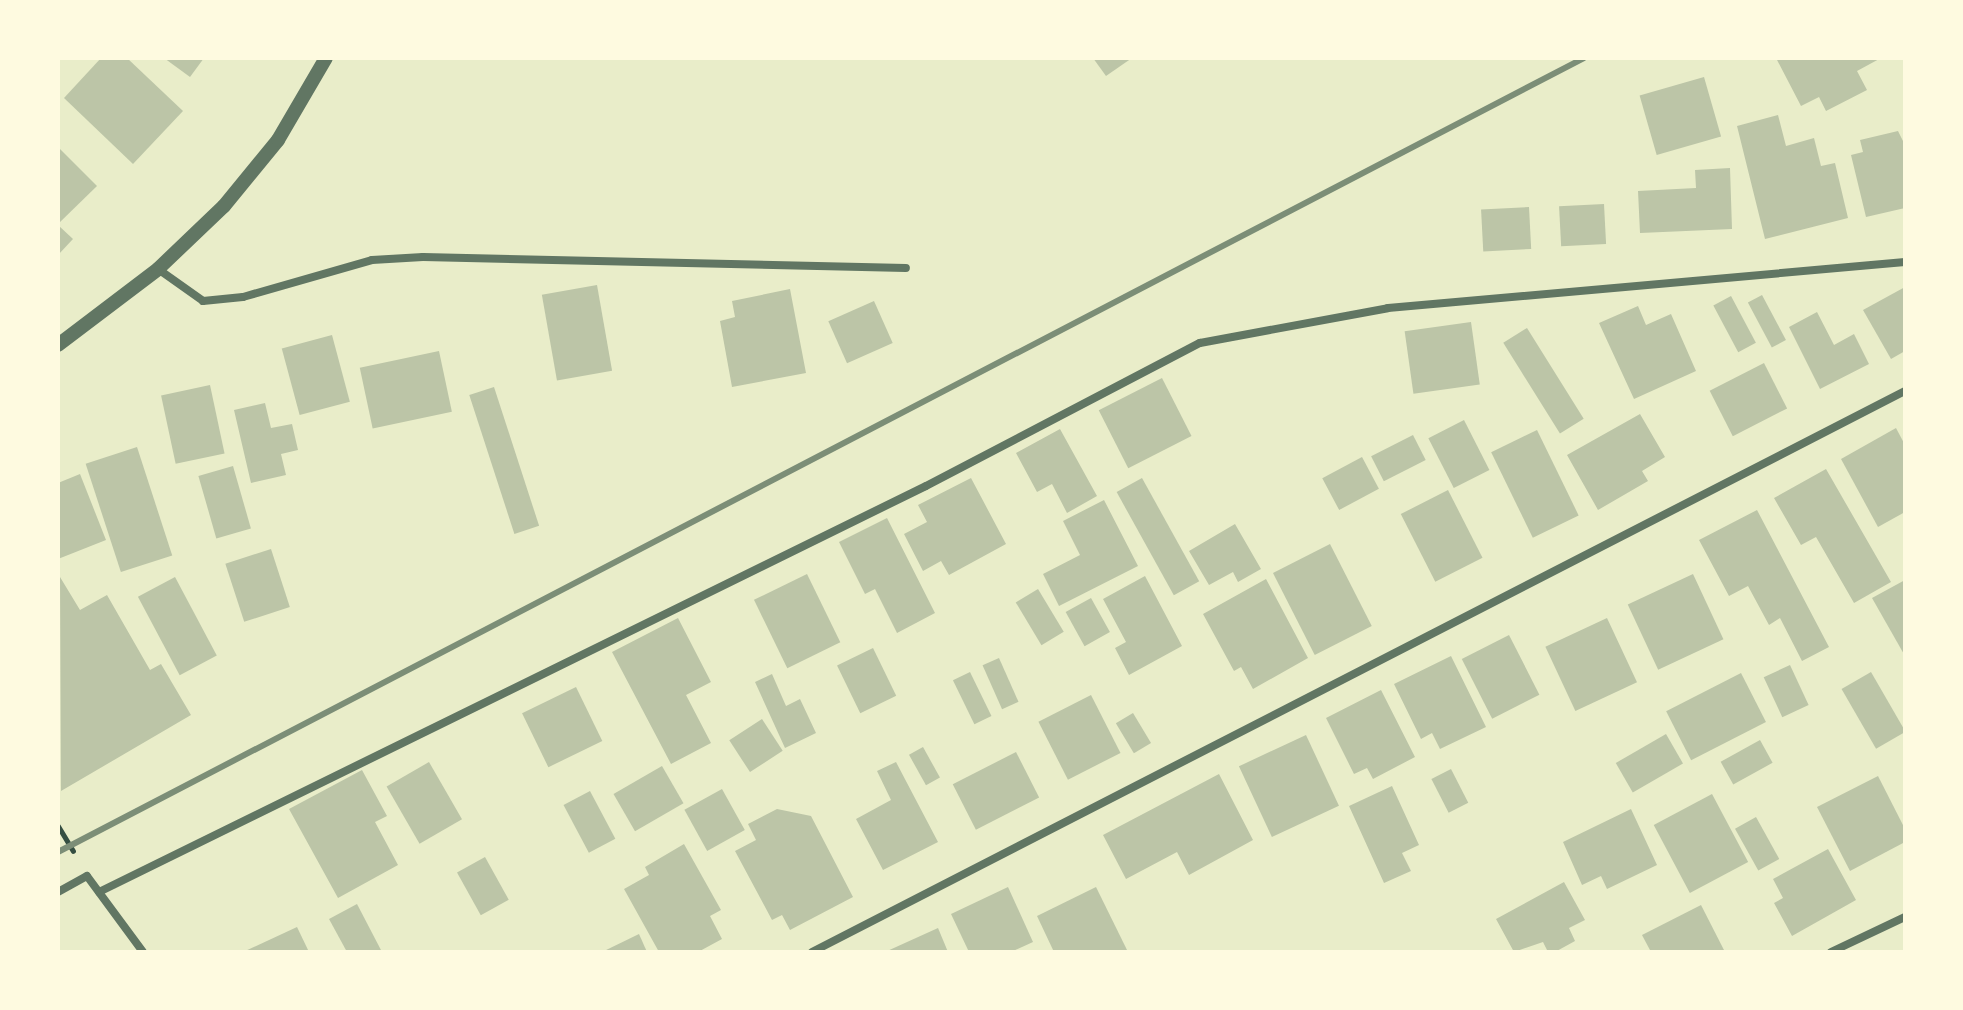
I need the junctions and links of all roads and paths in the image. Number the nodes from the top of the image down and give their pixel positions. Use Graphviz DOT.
graph roads {
  1 [pos="326,58"];
  2 [pos="1905,262"];
  3 [pos="906,268"];
  4 [pos="158,269"];
  5 [pos="58,345"];
  6 [pos="1905,391"];
  7 [pos="58,892"];
  8 [pos="99,892"];
  9 [pos="1905,917"];
  10 [pos="143,952"];
  11 [pos="812,952"];
  12 [pos="1831,952"];
  1 -- 4 [label="street"];
  2 -- 8 [label="street"];
  3 -- 4 [label="street"];
  4 -- 5 [label="street"];
  6 -- 11 [label="street"];
  7 -- 8 [label="street"];
  8 -- 10 [label="street"];
  9 -- 12 [label="street"];
}
